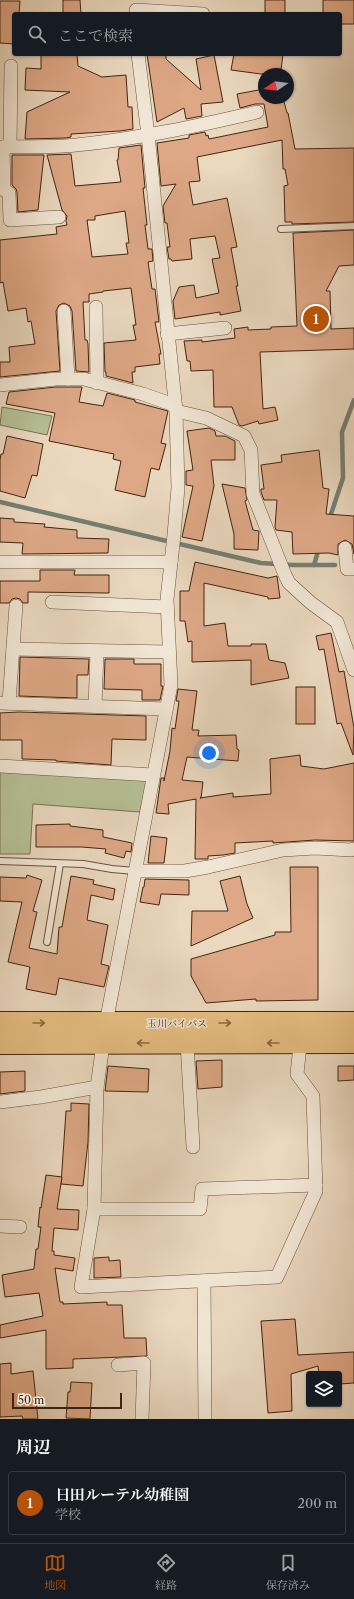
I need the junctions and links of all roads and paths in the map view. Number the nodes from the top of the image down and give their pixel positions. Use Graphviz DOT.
graph roads {
  1 [pos="137,8"];
  2 [pos="181,12"];
  3 [pos="138,56"];
  4 [pos="10,66"];
  5 [pos="257,112"];
  6 [pos="148,135"];
  7 [pos="4,147"];
  8 [pos="59,217"];
  9 [pos="354,226"];
  10 [pos="281,229"];
  11 [pos="96,307"];
  12 [pos="64,311"];
  13 [pos="225,328"];
  14 [pos="167,334"];
  15 [pos="68,379"];
  16 [pos="97,383"];
  17 [pos="0,386"];
  18 [pos="175,408"];
  19 [pos="345,548"];
  20 [pos="171,556"];
  21 [pos="0,562"];
  22 [pos="354,569"];
  23 [pos="52,602"];
  24 [pos="16,606"];
  25 [pos="167,607"];
  26 [pos="13,649"];
  27 [pos="97,651"];
  28 [pos="169,652"];
  29 [pos="354,670"];
  30 [pos="5,702"];
  31 [pos="95,706"];
  32 [pos="166,709"];
  33 [pos="0,766"];
  34 [pos="152,775"];
  35 [pos="354,849"];
  36 [pos="0,861"];
  37 [pos="60,864"];
  38 [pos="135,871"];
  39 [pos="47,942"];
  40 [pos="354,1023"];
  41 [pos="0,1024"];
  42 [pos="301,1032"];
  43 [pos="104,1033"];
  44 [pos="354,1042"];
  45 [pos="0,1043"];
  46 [pos="187,1043"];
  47 [pos="97,1087"];
  48 [pos="0,1102"];
  49 [pos="193,1147"];
  50 [pos="316,1185"];
  51 [pos="94,1209"];
  52 [pos="0,1226"];
  53 [pos="20,1227"];
  54 [pos="204,1281"];
  55 [pos="118,1365"];
  56 [pos="142,1419"];
  57 [pos="205,1419"];
  1 -- 2 [label="street"];
  3 -- 6 [label="street"];
  4 -- 7 [label="street"];
  5 -- 6 [label="street"];
  6 -- 7 [label="street"];
  6 -- 14 [label="street"];
  7 -- 8 [label="street"];
  9 -- 10 [label="lane"];
  11 -- 16 [label="street"];
  12 -- 15 [label="street"];
  13 -- 14 [label="street"];
  14 -- 18 [label="street"];
  15 -- 16 [label="street"];
  15 -- 17 [label="street"];
  16 -- 18 [label="street"];
  18 -- 20 [label="street"];
  18 -- 29 [label="street"];
  19 -- 22 [label="street"];
  20 -- 21 [label="street"];
  20 -- 25 [label="street"];
  23 -- 25 [label="street"];
  24 -- 26 [label="street"];
  25 -- 28 [label="street"];
  26 -- 27 [label="street"];
  26 -- 30 [label="street"];
  27 -- 28 [label="street"];
  27 -- 31 [label="street"];
  28 -- 32 [label="street"];
  30 -- 31 [label="street"];
  31 -- 32 [label="street"];
  32 -- 34 [label="street"];
  33 -- 34 [label="street"];
  34 -- 38 [label="street"];
  35 -- 38 [label="street"];
  36 -- 37 [label="lane"];
  37 -- 38 [label="lane"];
  37 -- 39 [label="lane"];
  38 -- 43 [label="street"];
  40 -- 42 [label="highway, 玉川バイパス"];
  41 -- 43 [label="highway, 玉川バイパス, one-way"];
  43 -- 42 [label="highway, 玉川バイパス, one-way"];
  42 -- 44 [label="highway, 玉川バイパス"];
  42 -- 46 [label="highway, 玉川バイパス, one-way"];
  42 -- 50 [label="street"];
  43 -- 45 [label="highway, 玉川バイパス"];
  46 -- 43 [label="highway, 玉川バイパス, one-way"];
  43 -- 47 [label="street"];
  46 -- 49 [label="street"];
  47 -- 48 [label="street"];
  47 -- 51 [label="street"];
  50 -- 51 [label="street"];
  50 -- 54 [label="street"];
  51 -- 54 [label="street"];
  52 -- 53 [label="street"];
  54 -- 57 [label="street"];
  55 -- 56 [label="street"];
}
